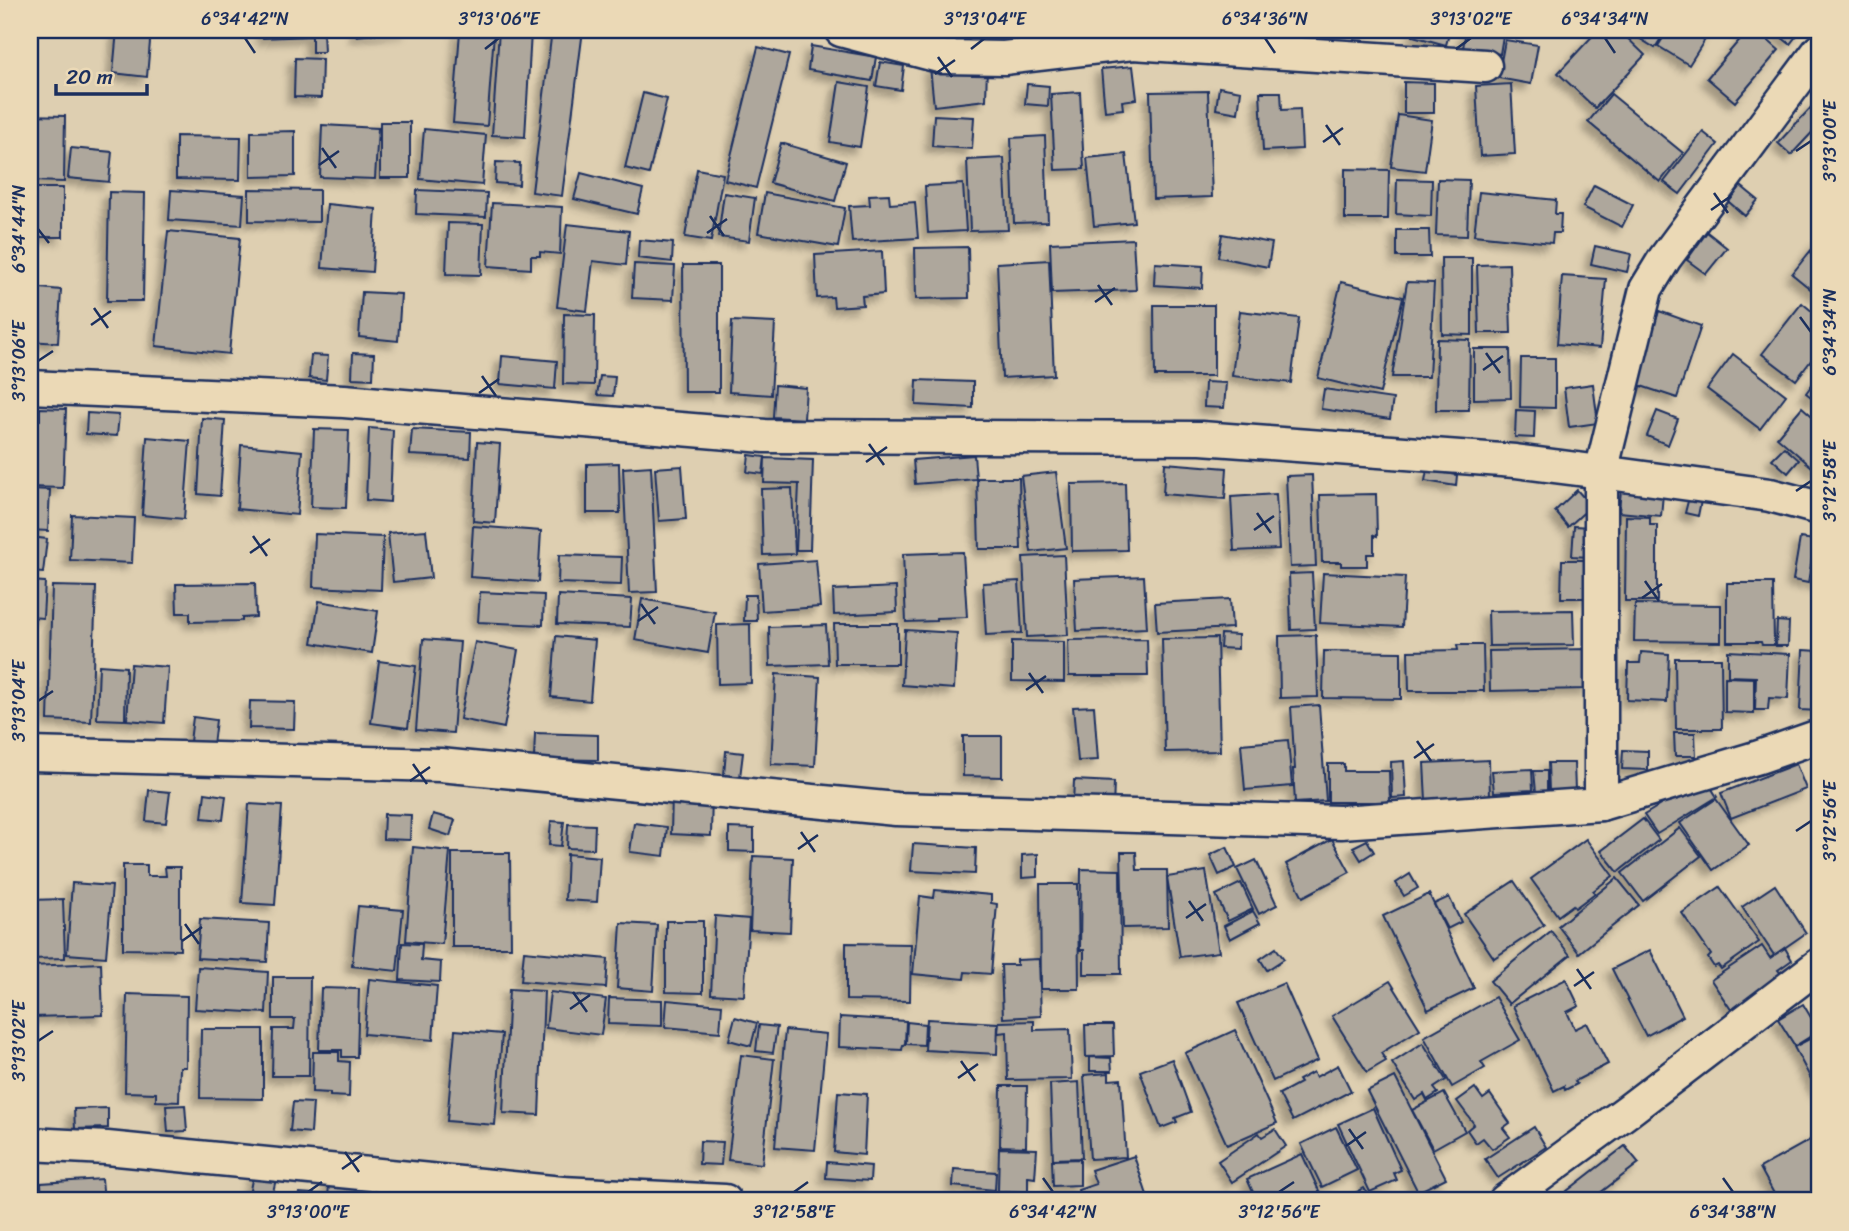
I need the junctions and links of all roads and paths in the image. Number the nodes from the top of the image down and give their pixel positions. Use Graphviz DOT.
graph roads {
  1 [pos="841,30"];
  2 [pos="1135,36"];
  3 [pos="1819,51"];
  4 [pos="1485,66"];
  5 [pos="30,387"];
  6 [pos="1601,472"];
  7 [pos="1819,508"];
  8 [pos="1819,736"];
  9 [pos="30,754"];
  10 [pos="1601,804"];
  11 [pos="1819,965"];
  12 [pos="30,1144"];
  13 [pos="562,1197"];
  14 [pos="725,1201"];
  15 [pos="1505,1201"];
  1 -- 2 [label="street"];
  2 -- 4 [label="street"];
  3 -- 6 [label="street"];
  5 -- 6 [label="street"];
  6 -- 7 [label="street"];
  6 -- 10 [label="street"];
  8 -- 10 [label="street"];
  9 -- 10 [label="street"];
  11 -- 15 [label="street"];
  12 -- 13 [label="street"];
  13 -- 14 [label="street"];
}
